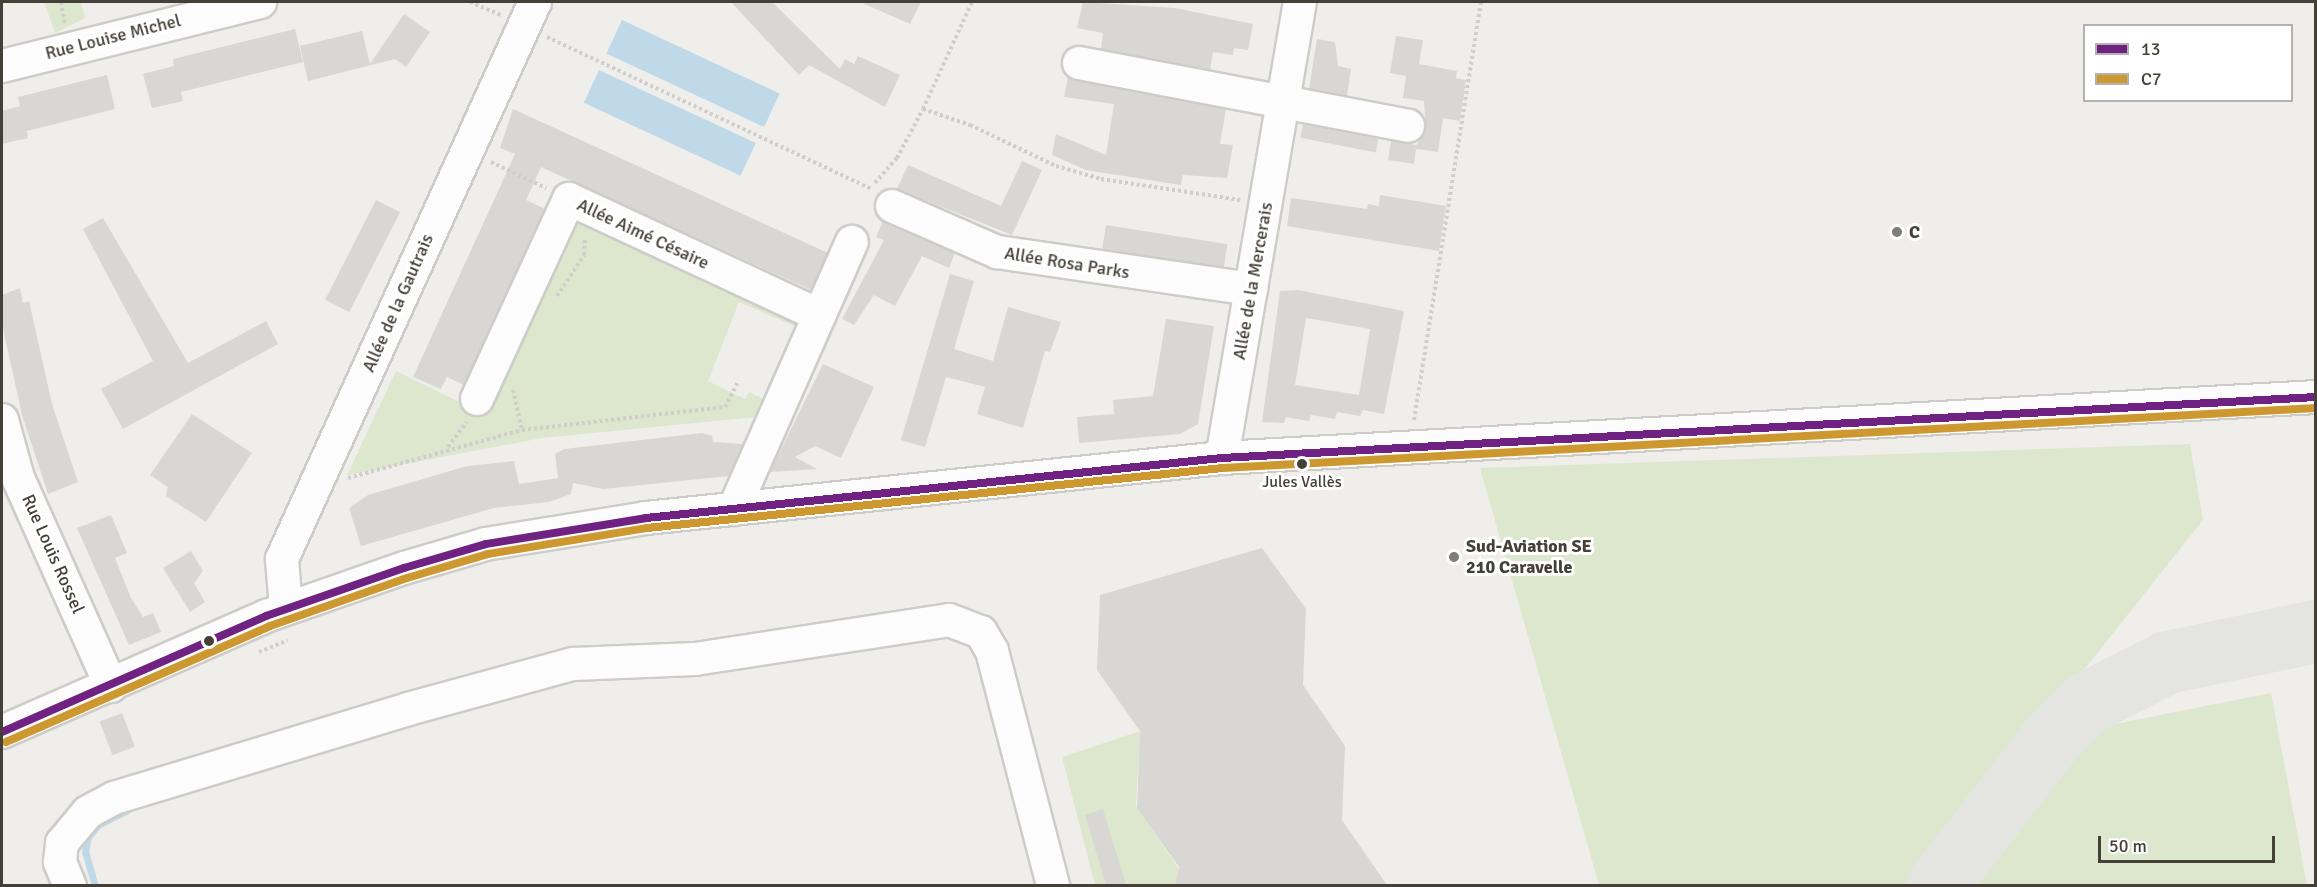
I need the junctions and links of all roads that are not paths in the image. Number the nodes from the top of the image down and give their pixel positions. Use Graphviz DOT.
graph roads {
  1 [pos="260,2"];
  2 [pos="1300,2"];
  3 [pos="530,14"];
  4 [pos="1079,63"];
  5 [pos="2,66"];
  6 [pos="1283,104"];
  7 [pos="1408,126"];
  8 [pos="878,196"];
  9 [pos="852,242"];
  10 [pos="1251,290"];
  11 [pos="819,315"];
  12 [pos="2316,397"];
  13 [pos="477,399"];
  14 [pos="2,420"];
  15 [pos="1222,458"];
  16 [pos="734,509"];
  17 [pos="289,623"];
  18 [pos="111,686"];
  19 [pos="2,732"];
  20 [pos="70,885"];
  21 [pos="1053,885"];
  1 -- 5 [label="street, Rue Louise Michel"];
  2 -- 6 [label="street, Allée de la Mercerais"];
  3 -- 17 [label="street, Allée de la Gautrais"];
  4 -- 6 [label="street"];
  6 -- 7 [label="street"];
  6 -- 10 [label="street, Allée de la Mercerais"];
  8 -- 10 [label="street, Allée Rosa Parks"];
  9 -- 11 [label="street"];
  10 -- 15 [label="street, Allée de la Mercerais"];
  11 -- 13 [label="street, Allée Aimé Césaire"];
  11 -- 16 [label="street"];
  12 -- 15 [label="street"];
  14 -- 18 [label="street, Rue Louis Rossel"];
  15 -- 16 [label="street"];
  16 -- 17 [label="street"];
  17 -- 18 [label="street"];
  18 -- 19 [label="street"];
  20 -- 21 [label="street"];
}
